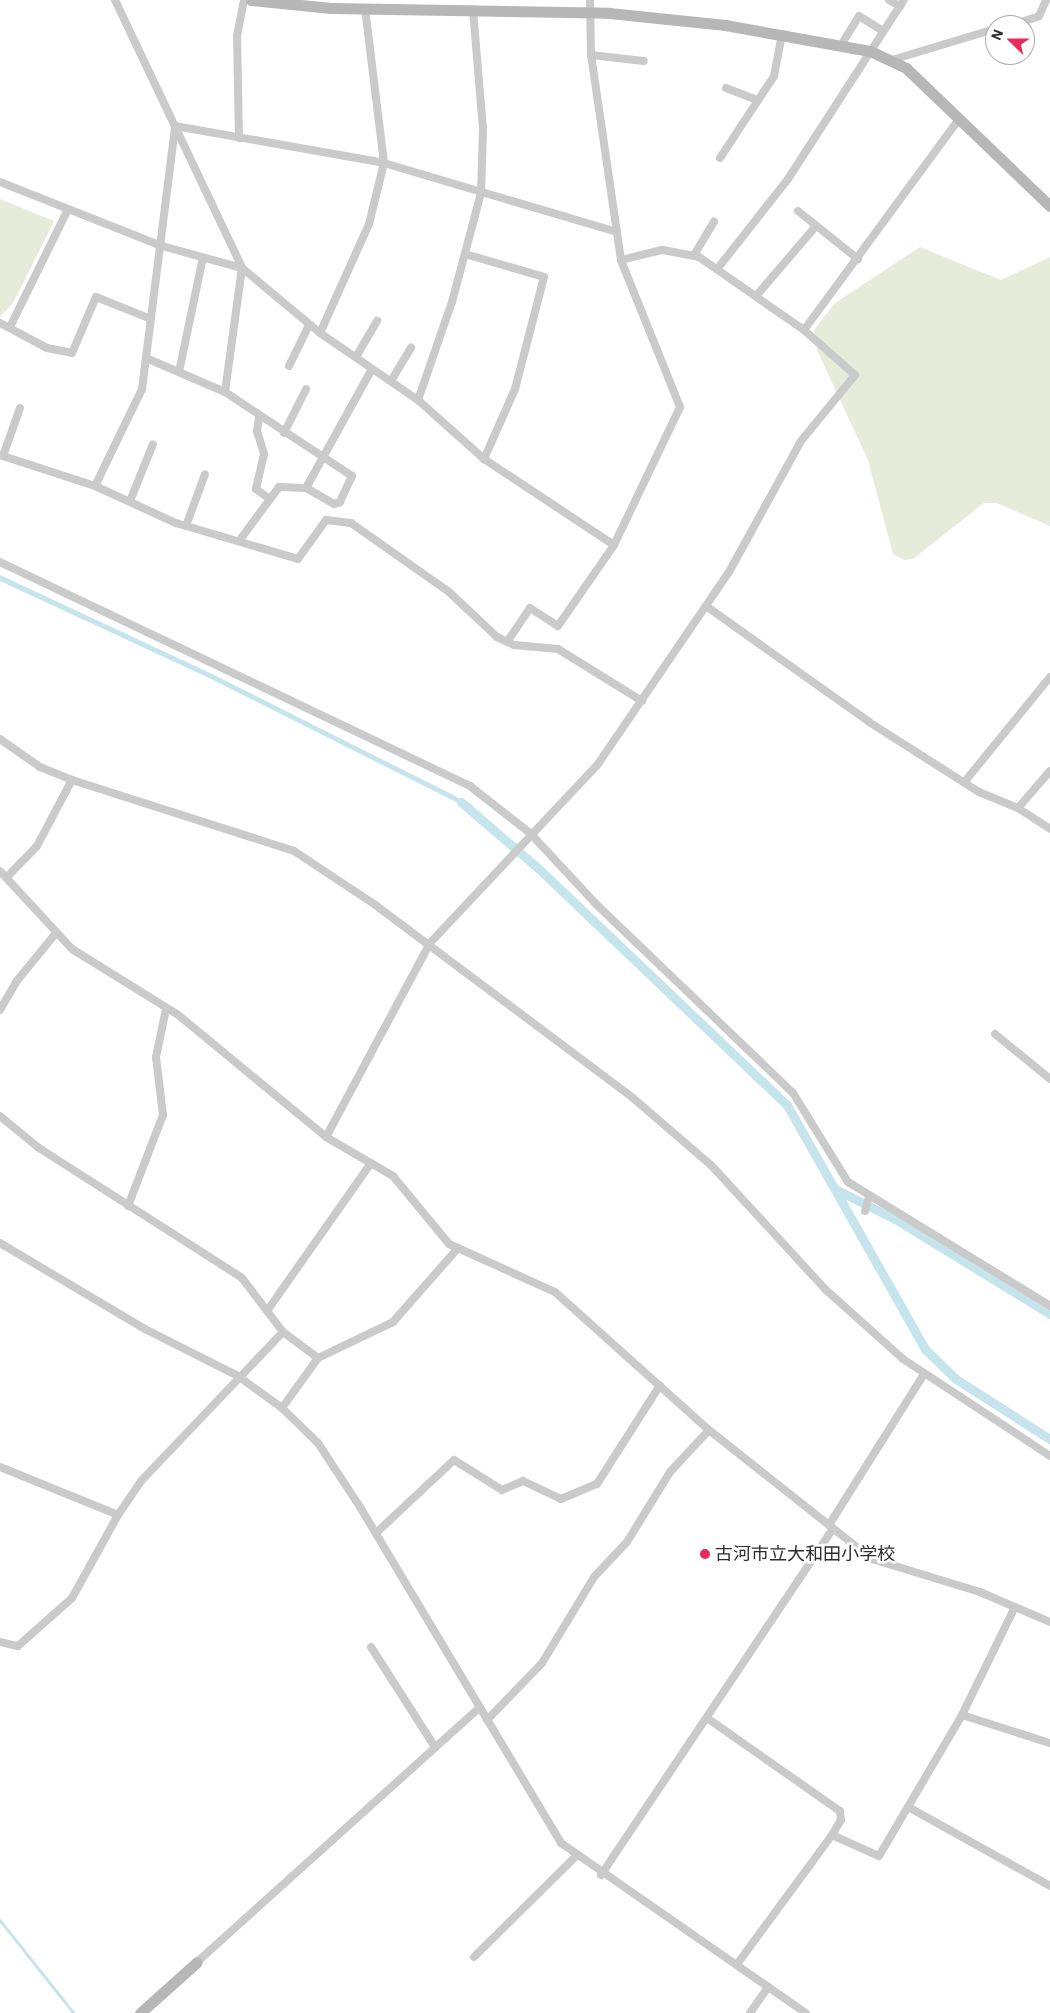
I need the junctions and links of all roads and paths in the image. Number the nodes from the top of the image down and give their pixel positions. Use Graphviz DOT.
graph roads {
  1 [pos="115,0"];
  2 [pos="244,0"];
  3 [pos="253,0"];
  4 [pos="889,0"];
  5 [pos="1046,0"];
  6 [pos="288,3"];
  7 [pos="902,3"];
  8 [pos="344,4"];
  9 [pos="589,6"];
  10 [pos="364,9"];
  11 [pos="473,9"];
  12 [pos="1035,18"];
  13 [pos="883,31"];
  14 [pos="985,32"];
  15 [pos="782,34"];
  16 [pos="841,45"];
  17 [pos="870,51"];
  18 [pos="590,55"];
  19 [pos="892,60"];
  20 [pos="644,61"];
  21 [pos="726,88"];
  22 [pos="758,100"];
  23 [pos="959,119"];
  24 [pos="175,126"];
  25 [pos="239,138"];
  26 [pos="720,158"];
  27 [pos="384,163"];
  28 [pos="0,182"];
  29 [pos="482,192"];
  30 [pos="1050,206"];
  31 [pos="68,209"];
  32 [pos="798,211"];
  33 [pos="714,222"];
  34 [pos="816,226"];
  35 [pos="617,232"];
  36 [pos="162,246"];
  37 [pos="465,254"];
  38 [pos="694,255"];
  39 [pos="203,257"];
  40 [pos="858,259"];
  41 [pos="621,260"];
  42 [pos="242,268"];
  43 [pos="718,268"];
  44 [pos="756,296"];
  45 [pos="151,319"];
  46 [pos="377,321"];
  47 [pos="0,323"];
  48 [pos="309,325"];
  49 [pos="10,327"];
  50 [pos="804,330"];
  51 [pos="320,333"];
  52 [pos="411,348"];
  53 [pos="356,357"];
  54 [pos="146,358"];
  55 [pos="289,366"];
  56 [pos="372,369"];
  57 [pos="179,372"];
  58 [pos="391,382"];
  59 [pos="306,389"];
  60 [pos="225,392"];
  61 [pos="418,400"];
  62 [pos="20,408"];
  63 [pos="259,416"];
  64 [pos="284,433"];
  65 [pos="153,444"];
  66 [pos="1,455"];
  67 [pos="322,456"];
  68 [pos="484,459"];
  69 [pos="204,474"];
  70 [pos="95,486"];
  71 [pos="306,488"];
  72 [pos="270,499"];
  73 [pos="130,501"];
  74 [pos="186,526"];
  75 [pos="239,540"];
  76 [pos="614,545"];
  77 [pos="0,562"];
  78 [pos="706,606"];
  79 [pos="507,642"];
  80 [pos="1050,677"];
  81 [pos="642,701"];
  82 [pos="0,739"];
  83 [pos="1050,771"];
  84 [pos="72,780"];
  85 [pos="966,780"];
  86 [pos="1018,808"];
  87 [pos="1050,829"];
  88 [pos="530,833"];
  89 [pos="0,871"];
  90 [pos="8,877"];
  91 [pos="56,933"];
  92 [pos="430,943"];
  93 [pos="166,1008"];
  94 [pos="0,1010"];
  95 [pos="995,1034"];
  96 [pos="1050,1079"];
  97 [pos="0,1116"];
  98 [pos="326,1137"];
  99 [pos="371,1163"];
  100 [pos="870,1196"];
  101 [pos="128,1206"];
  102 [pos="865,1211"];
  103 [pos="0,1243"];
  104 [pos="458,1248"];
  105 [pos="1050,1306"];
  106 [pos="267,1311"];
  107 [pos="283,1332"];
  108 [pos="318,1358"];
  109 [pos="924,1374"];
  110 [pos="238,1376"];
  111 [pos="660,1384"];
  112 [pos="282,1408"];
  113 [pos="709,1430"];
  114 [pos="1050,1456"];
  115 [pos="0,1467"];
  116 [pos="118,1515"];
  117 [pos="831,1527"];
  118 [pos="376,1533"];
  119 [pos="1015,1607"];
  120 [pos="1050,1622"];
  121 [pos="0,1642"];
  122 [pos="371,1647"];
  123 [pos="480,1707"];
  124 [pos="962,1715"];
  125 [pos="707,1718"];
  126 [pos="487,1720"];
  127 [pos="1050,1742"];
  128 [pos="435,1747"];
  129 [pos="910,1808"];
  130 [pos="832,1836"];
  131 [pos="577,1856"];
  132 [pos="601,1875"];
  133 [pos="1050,1886"];
  134 [pos="474,1957"];
  135 [pos="197,1962"];
  136 [pos="738,1963"];
  137 [pos="768,1987"];
  138 [pos="140,2013"];
  139 [pos="750,2013"];
  140 [pos="806,2013"];
  1 -- 24 [label="street"];
  2 -- 25 [label="street"];
  3 -- 6 [label="street"];
  4 -- 7 [label="street"];
  5 -- 12 [label="street"];
  6 -- 8 [label="street"];
  7 -- 13 [label="street"];
  8 -- 10 [label="street"];
  9 -- 11 [label="street"];
  9 -- 15 [label="street"];
  9 -- 18 [label="street"];
  10 -- 11 [label="street"];
  10 -- 27 [label="street"];
  11 -- 29 [label="street"];
  13 -- 16 [label="street"];
  13 -- 17 [label="street"];
  14 -- 19 [label="street"];
  15 -- 16 [label="street"];
  15 -- 22 [label="street"];
  16 -- 17 [label="street"];
  17 -- 19 [label="street"];
  17 -- 43 [label="street"];
  18 -- 20 [label="street"];
  18 -- 35 [label="street"];
  19 -- 23 [label="street"];
  21 -- 22 [label="street"];
  22 -- 26 [label="street"];
  23 -- 30 [label="street"];
  23 -- 40 [label="street"];
  24 -- 25 [label="street"];
  24 -- 36 [label="street"];
  24 -- 42 [label="street"];
  25 -- 27 [label="street"];
  27 -- 29 [label="street"];
  27 -- 51 [label="street"];
  28 -- 31 [label="street"];
  29 -- 35 [label="street"];
  29 -- 37 [label="street"];
  31 -- 36 [label="street"];
  31 -- 49 [label="street"];
  32 -- 34 [label="street"];
  33 -- 38 [label="street"];
  34 -- 40 [label="street"];
  34 -- 44 [label="street"];
  35 -- 41 [label="street"];
  36 -- 39 [label="street"];
  36 -- 45 [label="street"];
  37 -- 61 [label="street"];
  37 -- 68 [label="street"];
  38 -- 41 [label="street"];
  38 -- 43 [label="street"];
  39 -- 42 [label="street"];
  39 -- 57 [label="street"];
  40 -- 50 [label="street"];
  41 -- 76 [label="street"];
  42 -- 48 [label="street"];
  42 -- 60 [label="street"];
  43 -- 44 [label="street"];
  44 -- 50 [label="street"];
  45 -- 49 [label="street"];
  45 -- 54 [label="street"];
  46 -- 53 [label="street"];
  47 -- 49 [label="street"];
  48 -- 51 [label="street"];
  48 -- 55 [label="street"];
  50 -- 78 [label="street"];
  51 -- 53 [label="street"];
  52 -- 58 [label="street"];
  53 -- 56 [label="street"];
  54 -- 57 [label="street"];
  54 -- 70 [label="street"];
  56 -- 58 [label="street"];
  56 -- 67 [label="street"];
  57 -- 60 [label="street"];
  58 -- 61 [label="street"];
  59 -- 64 [label="street"];
  60 -- 63 [label="street"];
  61 -- 68 [label="street"];
  62 -- 66 [label="street"];
  63 -- 64 [label="street"];
  63 -- 72 [label="street"];
  64 -- 67 [label="street"];
  65 -- 73 [label="street"];
  66 -- 70 [label="street"];
  67 -- 71 [label="street"];
  67 -- 71 [label="street"];
  68 -- 76 [label="street"];
  69 -- 74 [label="street"];
  70 -- 73 [label="street"];
  71 -- 72 [label="street"];
  72 -- 75 [label="street"];
  73 -- 74 [label="street"];
  74 -- 75 [label="street"];
  75 -- 79 [label="street"];
  76 -- 79 [label="street"];
  77 -- 88 [label="street"];
  78 -- 81 [label="street"];
  78 -- 85 [label="street"];
  79 -- 81 [label="street"];
  80 -- 85 [label="street"];
  81 -- 88 [label="street"];
  82 -- 84 [label="street"];
  83 -- 86 [label="street"];
  84 -- 90 [label="street"];
  84 -- 92 [label="street"];
  85 -- 86 [label="street"];
  86 -- 87 [label="street"];
  88 -- 92 [label="street"];
  88 -- 100 [label="street"];
  89 -- 90 [label="street"];
  90 -- 91 [label="street"];
  91 -- 93 [label="street"];
  91 -- 94 [label="street"];
  92 -- 98 [label="street"];
  92 -- 109 [label="street"];
  93 -- 98 [label="street"];
  93 -- 101 [label="street"];
  95 -- 96 [label="street"];
  97 -- 101 [label="street"];
  98 -- 99 [label="street"];
  99 -- 104 [label="street"];
  99 -- 106 [label="street"];
  100 -- 102 [label="street"];
  100 -- 105 [label="street"];
  101 -- 106 [label="street"];
  103 -- 110 [label="street"];
  104 -- 108 [label="street"];
  104 -- 111 [label="street"];
  106 -- 107 [label="street"];
  107 -- 108 [label="street"];
  107 -- 110 [label="street"];
  108 -- 112 [label="street"];
  109 -- 114 [label="street"];
  109 -- 117 [label="street"];
  110 -- 112 [label="street"];
  110 -- 116 [label="street"];
  111 -- 113 [label="street"];
  111 -- 118 [label="street"];
  112 -- 118 [label="street"];
  113 -- 117 [label="street"];
  113 -- 126 [label="street"];
  115 -- 116 [label="street"];
  116 -- 121 [label="street"];
  117 -- 119 [label="street"];
  117 -- 125 [label="street"];
  118 -- 123 [label="street"];
  119 -- 120 [label="street"];
  119 -- 124 [label="street"];
  122 -- 128 [label="street"];
  123 -- 126 [label="street"];
  123 -- 128 [label="street"];
  124 -- 127 [label="street"];
  124 -- 129 [label="street"];
  125 -- 130 [label="street"];
  125 -- 132 [label="street"];
  126 -- 131 [label="street"];
  128 -- 135 [label="street"];
  129 -- 130 [label="street"];
  129 -- 133 [label="street"];
  130 -- 136 [label="street"];
  131 -- 132 [label="street"];
  131 -- 134 [label="street"];
  132 -- 136 [label="street"];
  135 -- 138 [label="street"];
  136 -- 137 [label="street"];
  137 -- 139 [label="street"];
  137 -- 140 [label="street"];
}
